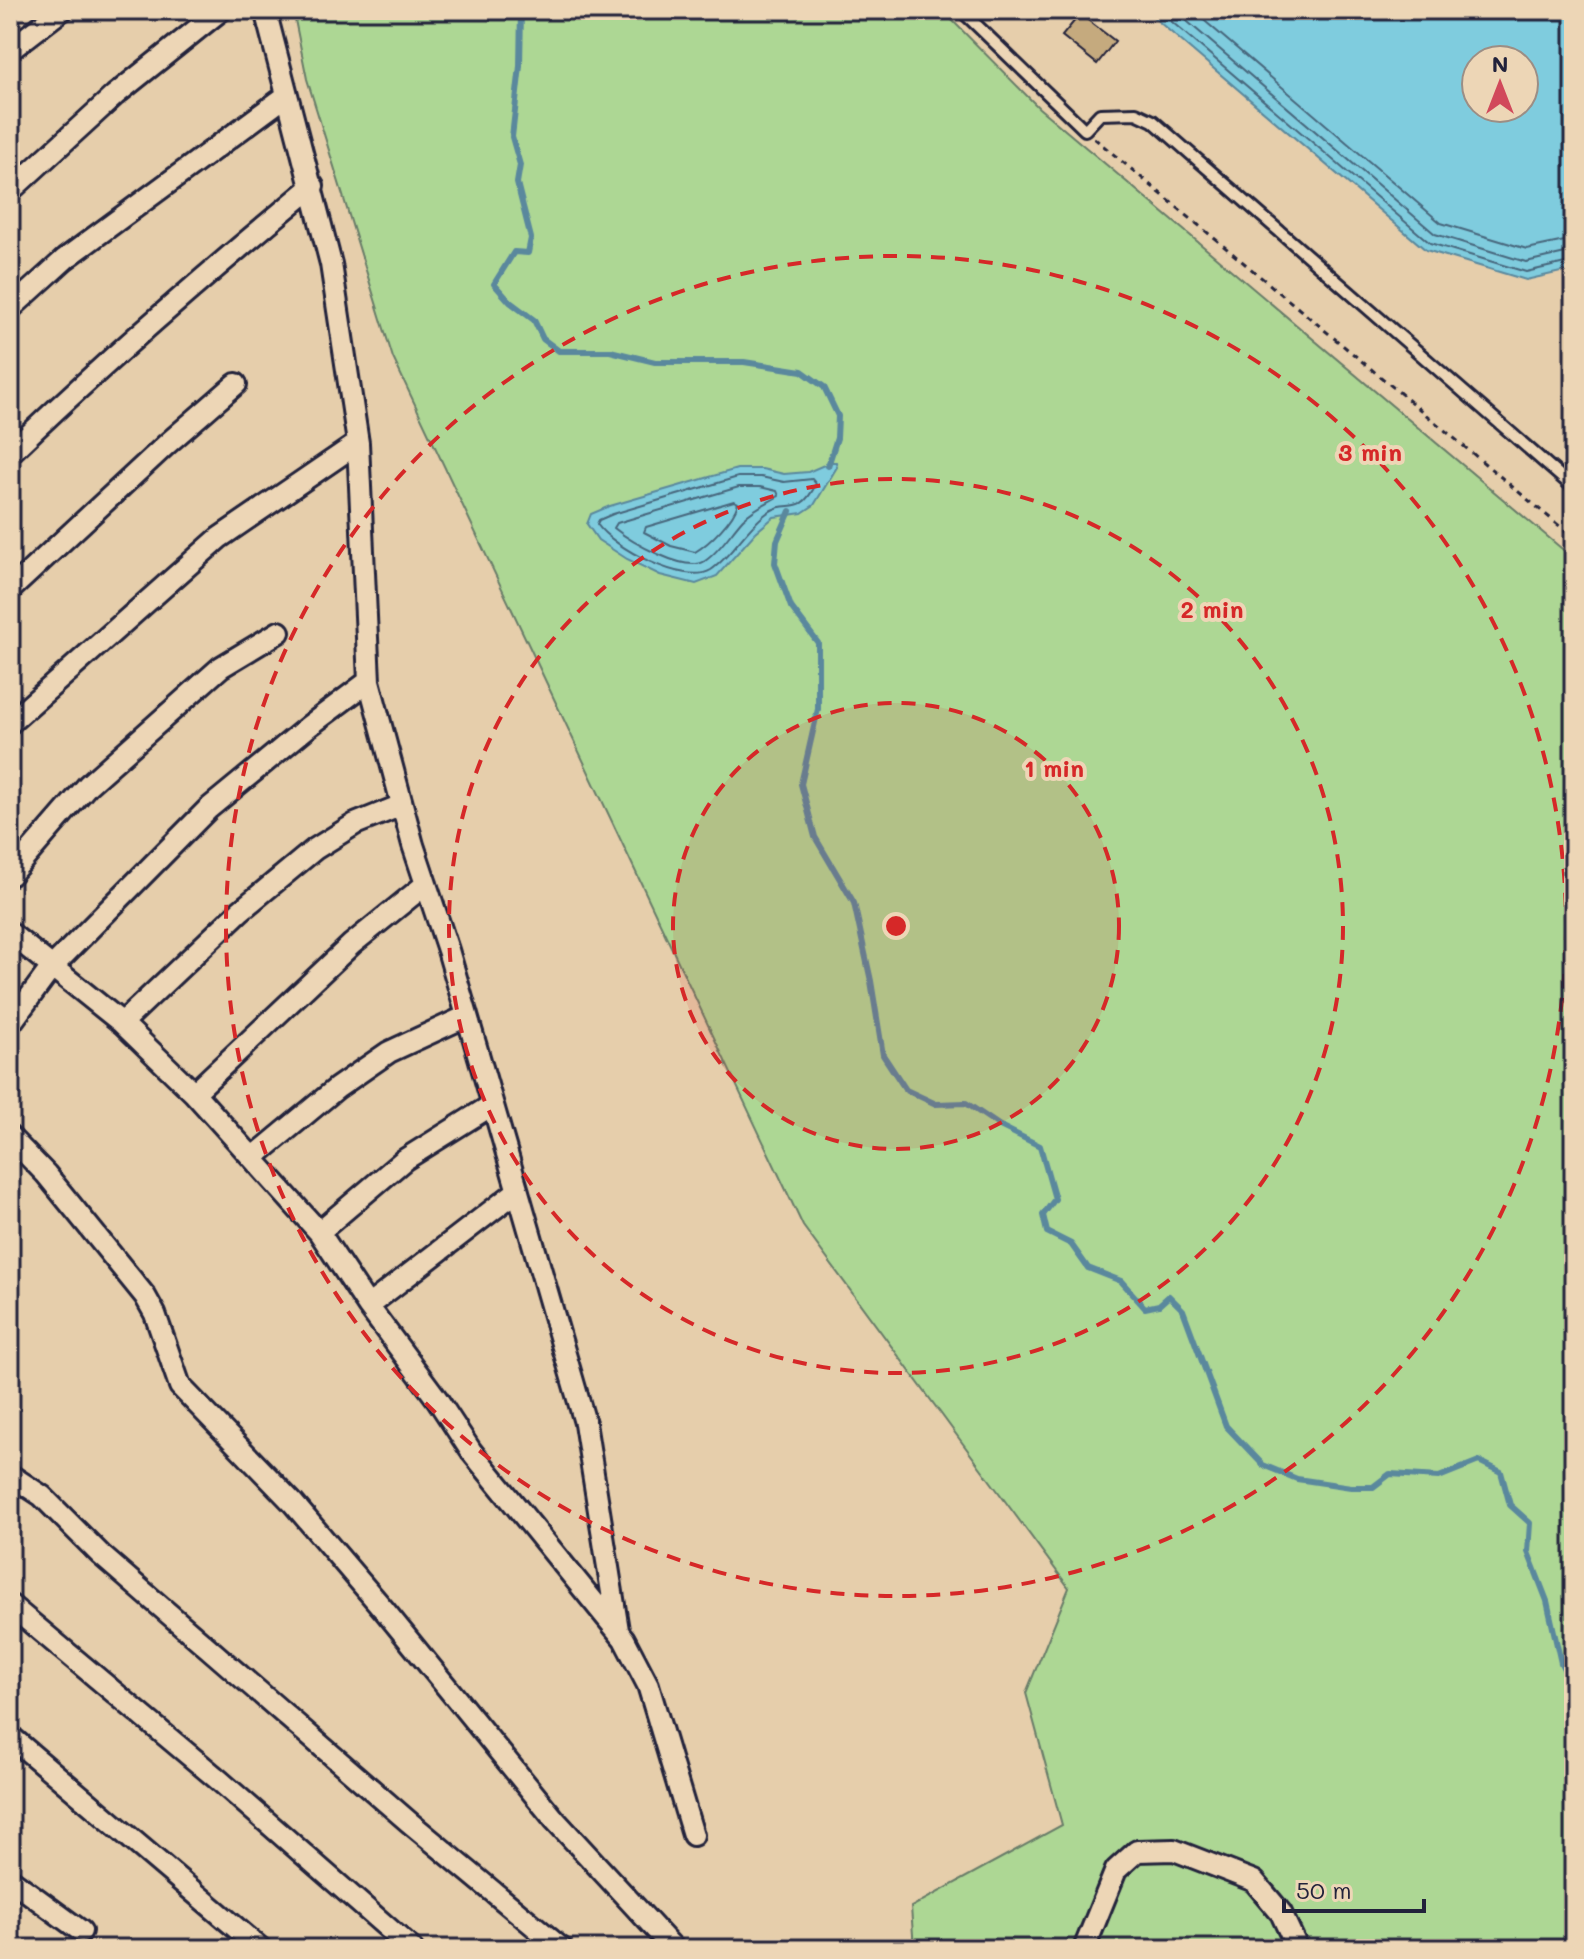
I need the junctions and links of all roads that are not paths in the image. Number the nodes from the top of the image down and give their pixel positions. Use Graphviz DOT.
graph roads {
  1 [pos="62,10"];
  2 [pos="221,10"];
  3 [pos="265,10"];
  4 [pos="961,10"];
  5 [pos="10,50"];
  6 [pos="286,96"];
  7 [pos="313,186"];
  8 [pos="10,191"];
  9 [pos="10,309"];
  10 [pos="236,384"];
  11 [pos="358,443"];
  12 [pos="10,453"];
  13 [pos="1573,486"];
  14 [pos="10,590"];
  15 [pos="279,632"];
  16 [pos="369,681"];
  17 [pos="10,723"];
  18 [pos="402,805"];
  19 [pos="10,875"];
  20 [pos="426,884"];
  21 [pos="10,933"];
  22 [pos="52,967"];
  23 [pos="467,1016"];
  24 [pos="122,1023"];
  25 [pos="10,1024"];
  26 [pos="194,1093"];
  27 [pos="492,1105"];
  28 [pos="10,1137"];
  29 [pos="254,1157"];
  30 [pos="516,1192"];
  31 [pos="319,1232"];
  32 [pos="368,1306"];
  33 [pos="10,1475"];
  34 [pos="10,1605"];
  35 [pos="618,1630"];
  36 [pos="10,1736"];
  37 [pos="693,1835"];
  38 [pos="10,1879"];
  39 [pos="81,1931"];
  40 [pos="261,1949"];
  41 [pos="412,1949"];
  42 [pos="562,1949"];
  43 [pos="674,1949"];
  44 [pos="1084,1949"];
  45 [pos="1289,1949"];
  1 -- 5 [label="street"];
  2 -- 8 [label="street"];
  3 -- 6 [label="street"];
  4 -- 13 [label="lane"];
  6 -- 7 [label="street"];
  6 -- 9 [label="street"];
  7 -- 11 [label="street"];
  7 -- 12 [label="street"];
  10 -- 14 [label="street"];
  11 -- 16 [label="street"];
  11 -- 17 [label="street"];
  15 -- 19 [label="street"];
  16 -- 18 [label="street"];
  16 -- 22 [label="street"];
  18 -- 20 [label="street"];
  18 -- 24 [label="street"];
  20 -- 23 [label="street"];
  20 -- 26 [label="street"];
  21 -- 22 [label="street"];
  22 -- 24 [label="street"];
  22 -- 25 [label="street"];
  23 -- 27 [label="street"];
  23 -- 29 [label="street"];
  24 -- 26 [label="street"];
  26 -- 29 [label="street"];
  27 -- 30 [label="street"];
  27 -- 31 [label="street"];
  28 -- 43 [label="street"];
  29 -- 31 [label="street"];
  30 -- 32 [label="street"];
  30 -- 35 [label="street"];
  31 -- 32 [label="street"];
  32 -- 35 [label="street"];
  33 -- 42 [label="street"];
  34 -- 41 [label="street"];
  35 -- 37 [label="street"];
  36 -- 40 [label="street"];
  38 -- 39 [label="street"];
  44 -- 45 [label="street"];
}
